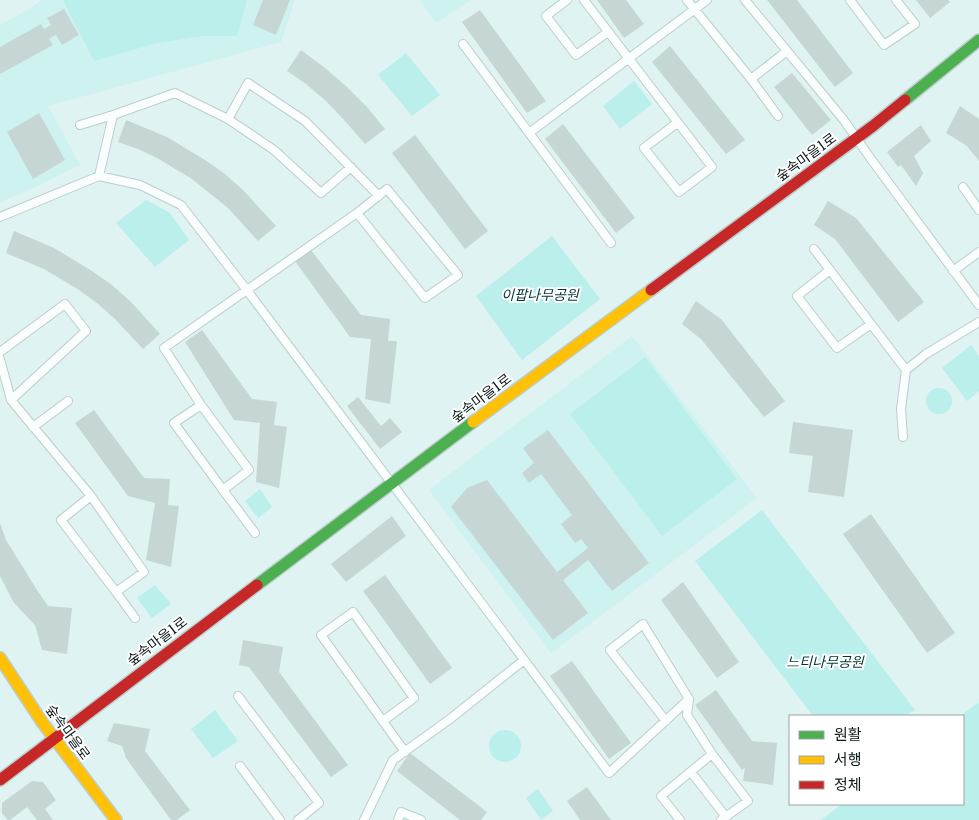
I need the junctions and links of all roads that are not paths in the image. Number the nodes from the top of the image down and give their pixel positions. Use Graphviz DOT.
graph roads {
  1 [pos="566,0"];
  2 [pos="584,0"];
  3 [pos="687,0"];
  4 [pos="706,0"];
  5 [pos="745,0"];
  6 [pos="850,0"];
  7 [pos="896,0"];
  8 [pos="694,9"];
  9 [pos="608,32"];
  10 [pos="979,40"];
  11 [pos="463,44"];
  12 [pos="787,51"];
  13 [pos="628,58"];
  14 [pos="751,79"];
  15 [pos="113,115"];
  16 [pos="778,116"];
  17 [pos="228,118"];
  18 [pos="677,123"];
  19 [pos="80,125"];
  20 [pos="529,132"];
  21 [pos="857,138"];
  22 [pos="351,167"];
  23 [pos="99,176"];
  24 [pos="964,188"];
  25 [pos="379,196"];
  26 [pos="979,210"];
  27 [pos="357,213"];
  28 [pos="0,217"];
  29 [pos="611,242"];
  30 [pos="814,249"];
  31 [pos="979,252"];
  32 [pos="830,270"];
  33 [pos="953,271"];
  34 [pos="246,289"];
  35 [pos="979,306"];
  36 [pos="979,322"];
  37 [pos="871,324"];
  38 [pos="0,352"];
  39 [pos="0,359"];
  40 [pos="906,370"];
  41 [pos="11,400"];
  42 [pos="68,401"];
  43 [pos="201,405"];
  44 [pos="33,427"];
  45 [pos="903,437"];
  46 [pos="392,482"];
  47 [pos="223,490"];
  48 [pos="91,496"];
  49 [pos="255,533"];
  50 [pos="116,592"];
  51 [pos="135,618"];
  52 [pos="0,658"];
  53 [pos="524,660"];
  54 [pos="238,696"];
  55 [pos="689,699"];
  56 [pos="383,721"];
  57 [pos="666,721"];
  58 [pos="54,738"];
  59 [pos="405,752"];
  60 [pos="712,754"];
  61 [pos="240,766"];
  62 [pos="691,772"];
  63 [pos="0,780"];
  64 [pos="724,818"];
  65 [pos="116,820"];
  66 [pos="280,820"];
  67 [pos="298,820"];
  68 [pos="364,820"];
  69 [pos="398,820"];
  70 [pos="421,820"];
  71 [pos="680,820"];
  1 -- 9 [label="lane"];
  2 -- 9 [label="lane"];
  3 -- 8 [label="lane"];
  4 -- 8 [label="lane"];
  5 -- 12 [label="lane"];
  6 -- 7 [label="lane"];
  8 -- 13 [label="lane"];
  8 -- 14 [label="lane"];
  9 -- 13 [label="lane"];
  10 -- 21 [label="street, 숲속마을1로"];
  11 -- 20 [label="lane"];
  12 -- 14 [label="lane"];
  12 -- 21 [label="lane"];
  13 -- 18 [label="lane"];
  13 -- 20 [label="lane"];
  14 -- 16 [label="lane"];
  15 -- 17 [label="lane"];
  15 -- 19 [label="lane"];
  15 -- 23 [label="lane"];
  17 -- 22 [label="lane"];
  17 -- 22 [label="lane"];
  18 -- 18 [label="lane"];
  20 -- 29 [label="lane"];
  21 -- 33 [label="lane"];
  21 -- 46 [label="street, 숲속마을1로"];
  22 -- 25 [label="lane"];
  23 -- 28 [label="lane"];
  23 -- 34 [label="lane"];
  24 -- 26 [label="lane"];
  25 -- 27 [label="lane"];
  25 -- 27 [label="lane"];
  27 -- 34 [label="lane"];
  30 -- 32 [label="lane"];
  31 -- 33 [label="lane"];
  32 -- 37 [label="lane"];
  32 -- 37 [label="lane"];
  33 -- 35 [label="lane"];
  34 -- 43 [label="lane"];
  34 -- 46 [label="lane"];
  36 -- 40 [label="lane"];
  37 -- 40 [label="lane"];
  38 -- 41 [label="lane"];
  39 -- 41 [label="lane"];
  40 -- 45 [label="lane"];
  41 -- 44 [label="lane"];
  42 -- 44 [label="lane"];
  43 -- 47 [label="lane"];
  43 -- 47 [label="lane"];
  44 -- 48 [label="lane"];
  46 -- 53 [label="lane"];
  46 -- 58 [label="street, 숲속마을1로"];
  47 -- 49 [label="lane"];
  48 -- 50 [label="lane"];
  48 -- 50 [label="lane"];
  50 -- 51 [label="lane"];
  52 -- 58 [label="street, 숲속마을로"];
  53 -- 57 [label="lane"];
  53 -- 59 [label="lane"];
  54 -- 67 [label="lane"];
  55 -- 57 [label="lane"];
  55 -- 57 [label="lane"];
  55 -- 60 [label="lane"];
  56 -- 56 [label="lane"];
  56 -- 59 [label="lane"];
  58 -- 63 [label="street, 숲속마을1로"];
  58 -- 65 [label="street, 숲속마을로"];
  59 -- 68 [label="lane"];
  60 -- 62 [label="lane"];
  60 -- 64 [label="lane"];
  61 -- 66 [label="lane"];
  62 -- 64 [label="lane"];
  62 -- 71 [label="lane"];
  69 -- 70 [label="lane"];
}
